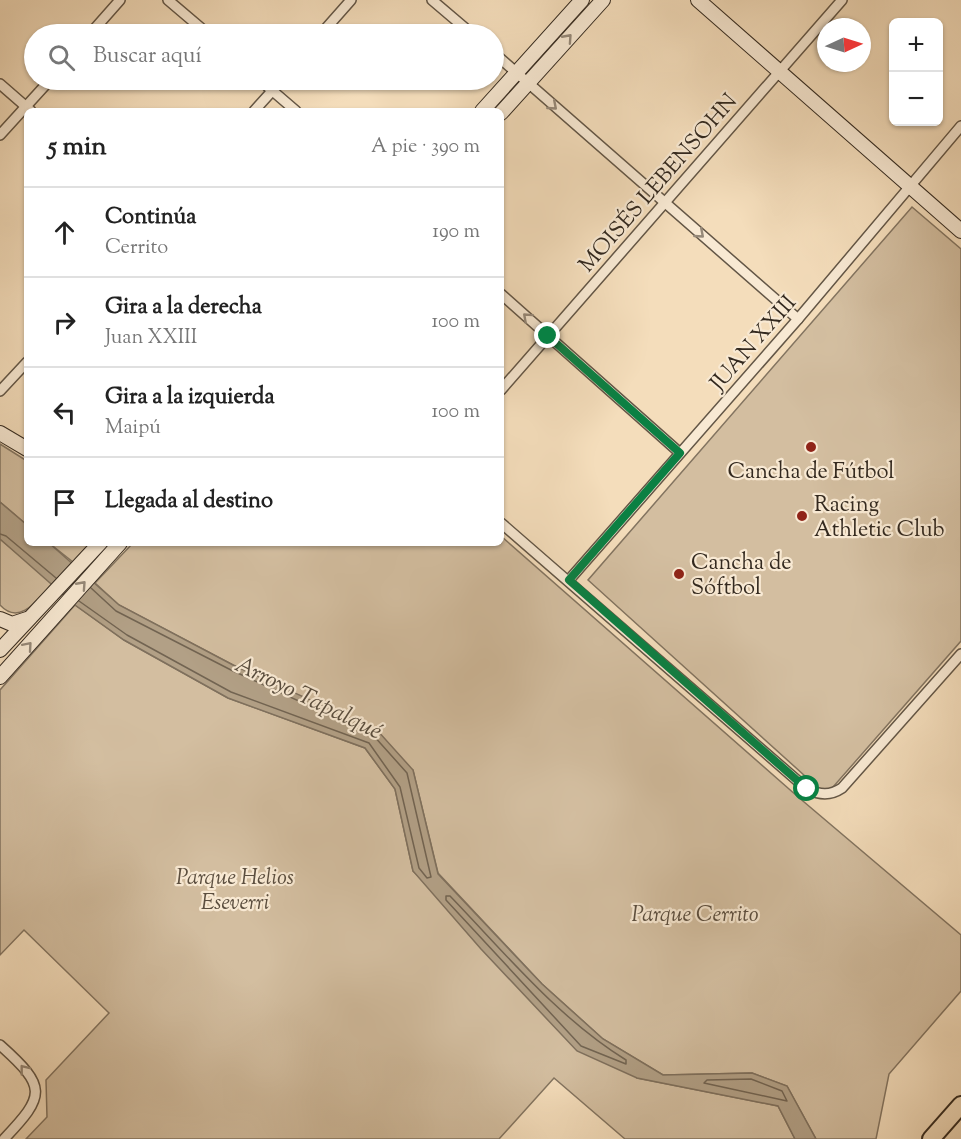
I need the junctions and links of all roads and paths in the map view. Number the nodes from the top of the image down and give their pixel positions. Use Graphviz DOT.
graph roads {
  1 [pos="120,0"];
  2 [pos="168,0"];
  3 [pos="351,0"];
  4 [pos="432,0"];
  5 [pos="582,0"];
  6 [pos="603,0"];
  7 [pos="698,0"];
  8 [pos="842,0"];
  9 [pos="99,24"];
  10 [pos="196,24"];
  11 [pos="330,24"];
  12 [pos="460,24"];
  13 [pos="504,62"];
  14 [pos="780,71"];
  15 [pos="516,73"];
  16 [pos="527,83"];
  17 [pos="0,84"];
  18 [pos="504,86"];
  19 [pos="43,90"];
  20 [pos="273,90"];
  21 [pos="501,90"];
  22 [pos="28,108"];
  23 [pos="30,108"];
  24 [pos="257,108"];
  25 [pos="293,108"];
  26 [pos="485,108"];
  27 [pos="504,110"];
  28 [pos="24,113"];
  29 [pos="961,126"];
  30 [pos="0,135"];
  31 [pos="909,186"];
  32 [pos="665,203"];
  33 [pos="961,231"];
  34 [pos="504,297"];
  35 [pos="798,319"];
  36 [pos="548,336"];
  37 [pos="24,365"];
  38 [pos="504,387"];
  39 [pos="0,391"];
  40 [pos="0,432"];
  41 [pos="24,447"];
  42 [pos="680,453"];
  43 [pos="504,526"];
  44 [pos="97,546"];
  45 [pos="117,546"];
  46 [pos="569,580"];
  47 [pos="32,614"];
  48 [pos="0,619"];
  49 [pos="0,652"];
  50 [pos="961,654"];
  51 [pos="10,666"];
  52 [pos="0,677"];
  53 [pos="0,1045"];
  54 [pos="961,1106"];
  55 [pos="936,1133"];
  56 [pos="4,1139"];
  1 -- 9 [label="street"];
  2 -- 10 [label="street"];
  3 -- 11 [label="street"];
  4 -- 12 [label="street"];
  5 -- 15 [label="main road"];
  16 -- 6 [label="main road, one-way"];
  7 -- 14 [label="main road"];
  8 -- 14 [label="street, MOISÉS LEBENSOHN"];
  13 -- 15 [label="street"];
  14 -- 31 [label="main road"];
  14 -- 32 [label="street, MOISÉS LEBENSOHN"];
  15 -- 16 [label="street"];
  15 -- 18 [label="main road"];
  16 -- 27 [label="main road"];
  16 -- 32 [label="street, one-way"];
  17 -- 22 [label="street"];
  19 -- 23 [label="street"];
  20 -- 24 [label="street"];
  20 -- 25 [label="street"];
  21 -- 26 [label="main road"];
  28 -- 30 [label="street"];
  29 -- 31 [label="street, JUAN XXIII"];
  31 -- 33 [label="main road"];
  31 -- 35 [label="street, JUAN XXIII"];
  32 -- 35 [label="street, one-way"];
  32 -- 36 [label="street, MOISÉS LEBENSOHN"];
  36 -- 34 [label="street, one-way"];
  35 -- 42 [label="street, JUAN XXIII"];
  36 -- 38 [label="street, MOISÉS LEBENSOHN"];
  36 -- 42 [label="street"];
  37 -- 39 [label="street"];
  40 -- 41 [label="main road"];
  42 -- 46 [label="street, JUAN XXIII"];
  43 -- 46 [label="street"];
  44 -- 47 [label="main road"];
  51 -- 45 [label="main road, one-way"];
  46 -- 50 [label="street"];
  47 -- 48 [label="main road"];
  47 -- 49 [label="main road"];
  49 -- 51 [label="main road"];
  51 -- 52 [label="main road"];
  56 -- 53 [label="street, one-way"];
  54 -- 55 [label="highway"];
}
